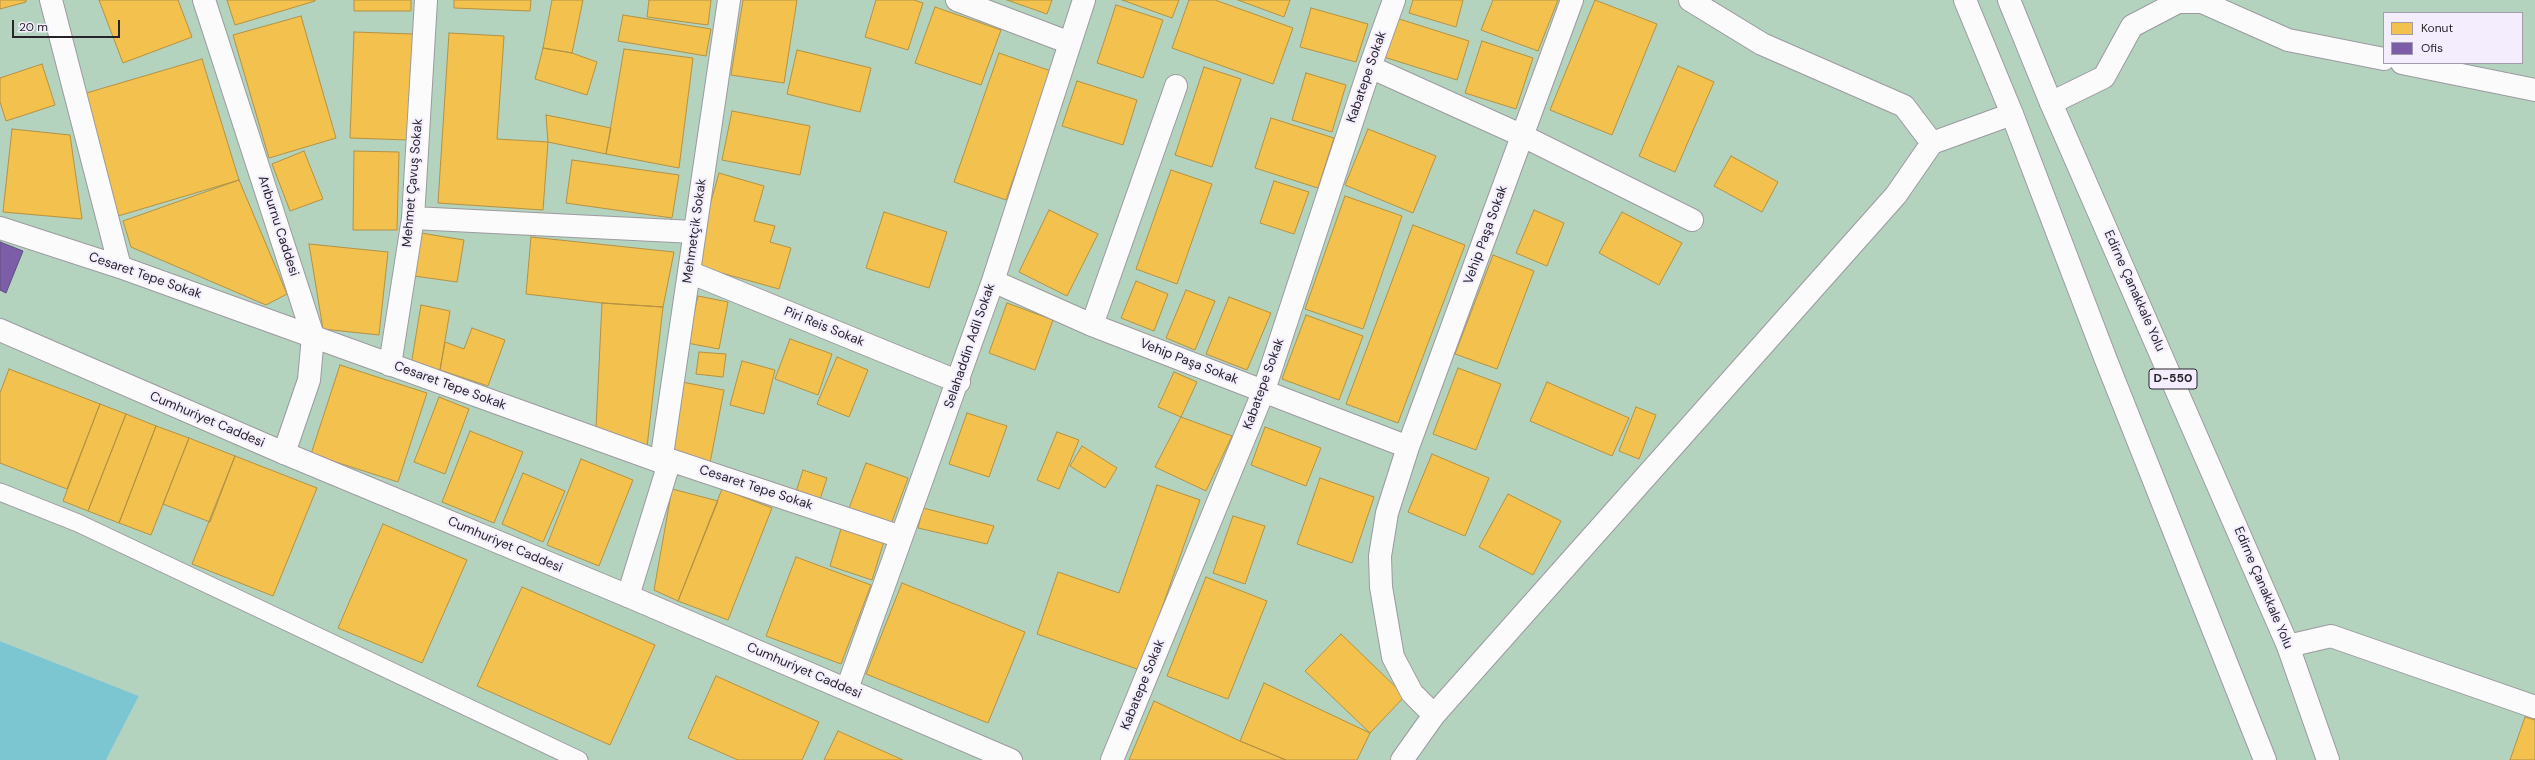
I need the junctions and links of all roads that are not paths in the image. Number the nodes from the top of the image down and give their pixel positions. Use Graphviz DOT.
graph roads {
  1 [pos="51,0"];
  2 [pos="204,0"];
  3 [pos="426,0"];
  4 [pos="729,0"];
  5 [pos="957,0"];
  6 [pos="1084,0"];
  7 [pos="1394,0"];
  8 [pos="1572,0"];
  9 [pos="1690,0"];
  10 [pos="1965,0"];
  11 [pos="2009,0"];
  12 [pos="2178,1"];
  13 [pos="1070,43"];
  14 [pos="2383,59"];
  15 [pos="2407,64"];
  16 [pos="1370,67"];
  17 [pos="1176,86"];
  18 [pos="2535,90"];
  19 [pos="2052,103"];
  20 [pos="2012,114"];
  21 [pos="1523,136"];
  22 [pos="1932,143"];
  23 [pos="412,218"];
  24 [pos="1692,220"];
  25 [pos="0,228"];
  26 [pos="694,232"];
  27 [pos="120,267"];
  28 [pos="689,272"];
  29 [pos="993,281"];
  30 [pos="1092,325"];
  31 [pos="0,330"];
  32 [pos="314,336"];
  33 [pos="390,365"];
  34 [pos="959,382"];
  35 [pos="1264,390"];
  36 [pos="1408,447"];
  37 [pos="284,453"];
  38 [pos="666,461"];
  39 [pos="0,492"];
  40 [pos="901,537"];
  41 [pos="628,596"];
  42 [pos="2288,646"];
  43 [pos="847,689"];
  44 [pos="2535,707"];
  45 [pos="1434,715"];
  46 [pos="579,760"];
  47 [pos="1011,760"];
  48 [pos="1112,760"];
  49 [pos="1402,760"];
  50 [pos="2265,760"];
  51 [pos="2328,760"];
  1 -- 27 [label="main road"];
  2 -- 32 [label="main road, Arıburnu Caddesi"];
  3 -- 23 [label="main road, Mehmet Çavuş Sokak"];
  4 -- 26 [label="main road, Mehmetçik Sokak"];
  5 -- 13 [label="main road"];
  6 -- 13 [label="main road, Selahaddin Adil Sokak"];
  7 -- 16 [label="main road, Kabatepe Sokak"];
  8 -- 21 [label="main road, Vehip Paşa Sokak"];
  9 -- 22 [label="main road"];
  10 -- 20 [label="main road"];
  11 -- 19 [label="main road, Edirne Çanakkale Yolu / D-550"];
  12 -- 14 [label="main road"];
  12 -- 19 [label="main road"];
  13 -- 29 [label="main road, Selahaddin Adil Sokak"];
  15 -- 18 [label="main road"];
  16 -- 21 [label="main road"];
  16 -- 35 [label="main road, Kabatepe Sokak"];
  17 -- 30 [label="main road"];
  19 -- 42 [label="main road, Edirne Çanakkale Yolu / D-550"];
  20 -- 22 [label="main road"];
  20 -- 50 [label="main road"];
  21 -- 24 [label="main road"];
  21 -- 36 [label="main road, Vehip Paşa Sokak"];
  22 -- 45 [label="main road"];
  23 -- 26 [label="main road"];
  23 -- 33 [label="main road, Mehmet Çavuş Sokak"];
  25 -- 27 [label="main road, Cesaret Tepe Sokak"];
  26 -- 28 [label="main road, Mehmetçik Sokak"];
  27 -- 32 [label="main road, Cesaret Tepe Sokak"];
  28 -- 34 [label="main road, Piri Reis Sokak"];
  28 -- 38 [label="main road, Mehmetçik Sokak"];
  29 -- 30 [label="main road, Vehip Paşa Sokak"];
  29 -- 34 [label="main road, Selahaddin Adil Sokak"];
  30 -- 35 [label="main road, Vehip Paşa Sokak"];
  31 -- 37 [label="main road, Cumhuriyet Caddesi"];
  32 -- 33 [label="main road, Cesaret Tepe Sokak"];
  32 -- 37 [label="main road, Arıburnu Caddesi"];
  33 -- 38 [label="main road, Cesaret Tepe Sokak"];
  34 -- 40 [label="main road, Selahaddin Adil Sokak"];
  35 -- 36 [label="main road, Vehip Paşa Sokak"];
  35 -- 48 [label="main road, Kabatepe Sokak"];
  36 -- 45 [label="main road, Vehip Paşa Sokak"];
  37 -- 41 [label="main road, Cumhuriyet Caddesi"];
  38 -- 40 [label="main road, Cesaret Tepe Sokak"];
  38 -- 41 [label="main road, Mehmetçik Sokak"];
  39 -- 46 [label="lane"];
  40 -- 43 [label="main road, Selahaddin Adil Sokak"];
  41 -- 43 [label="main road, Cumhuriyet Caddesi"];
  42 -- 44 [label="main road"];
  42 -- 51 [label="main road, Edirne Çanakkale Yolu / D-550"];
  43 -- 47 [label="main road, Cumhuriyet Caddesi"];
  45 -- 49 [label="main road"];
}
